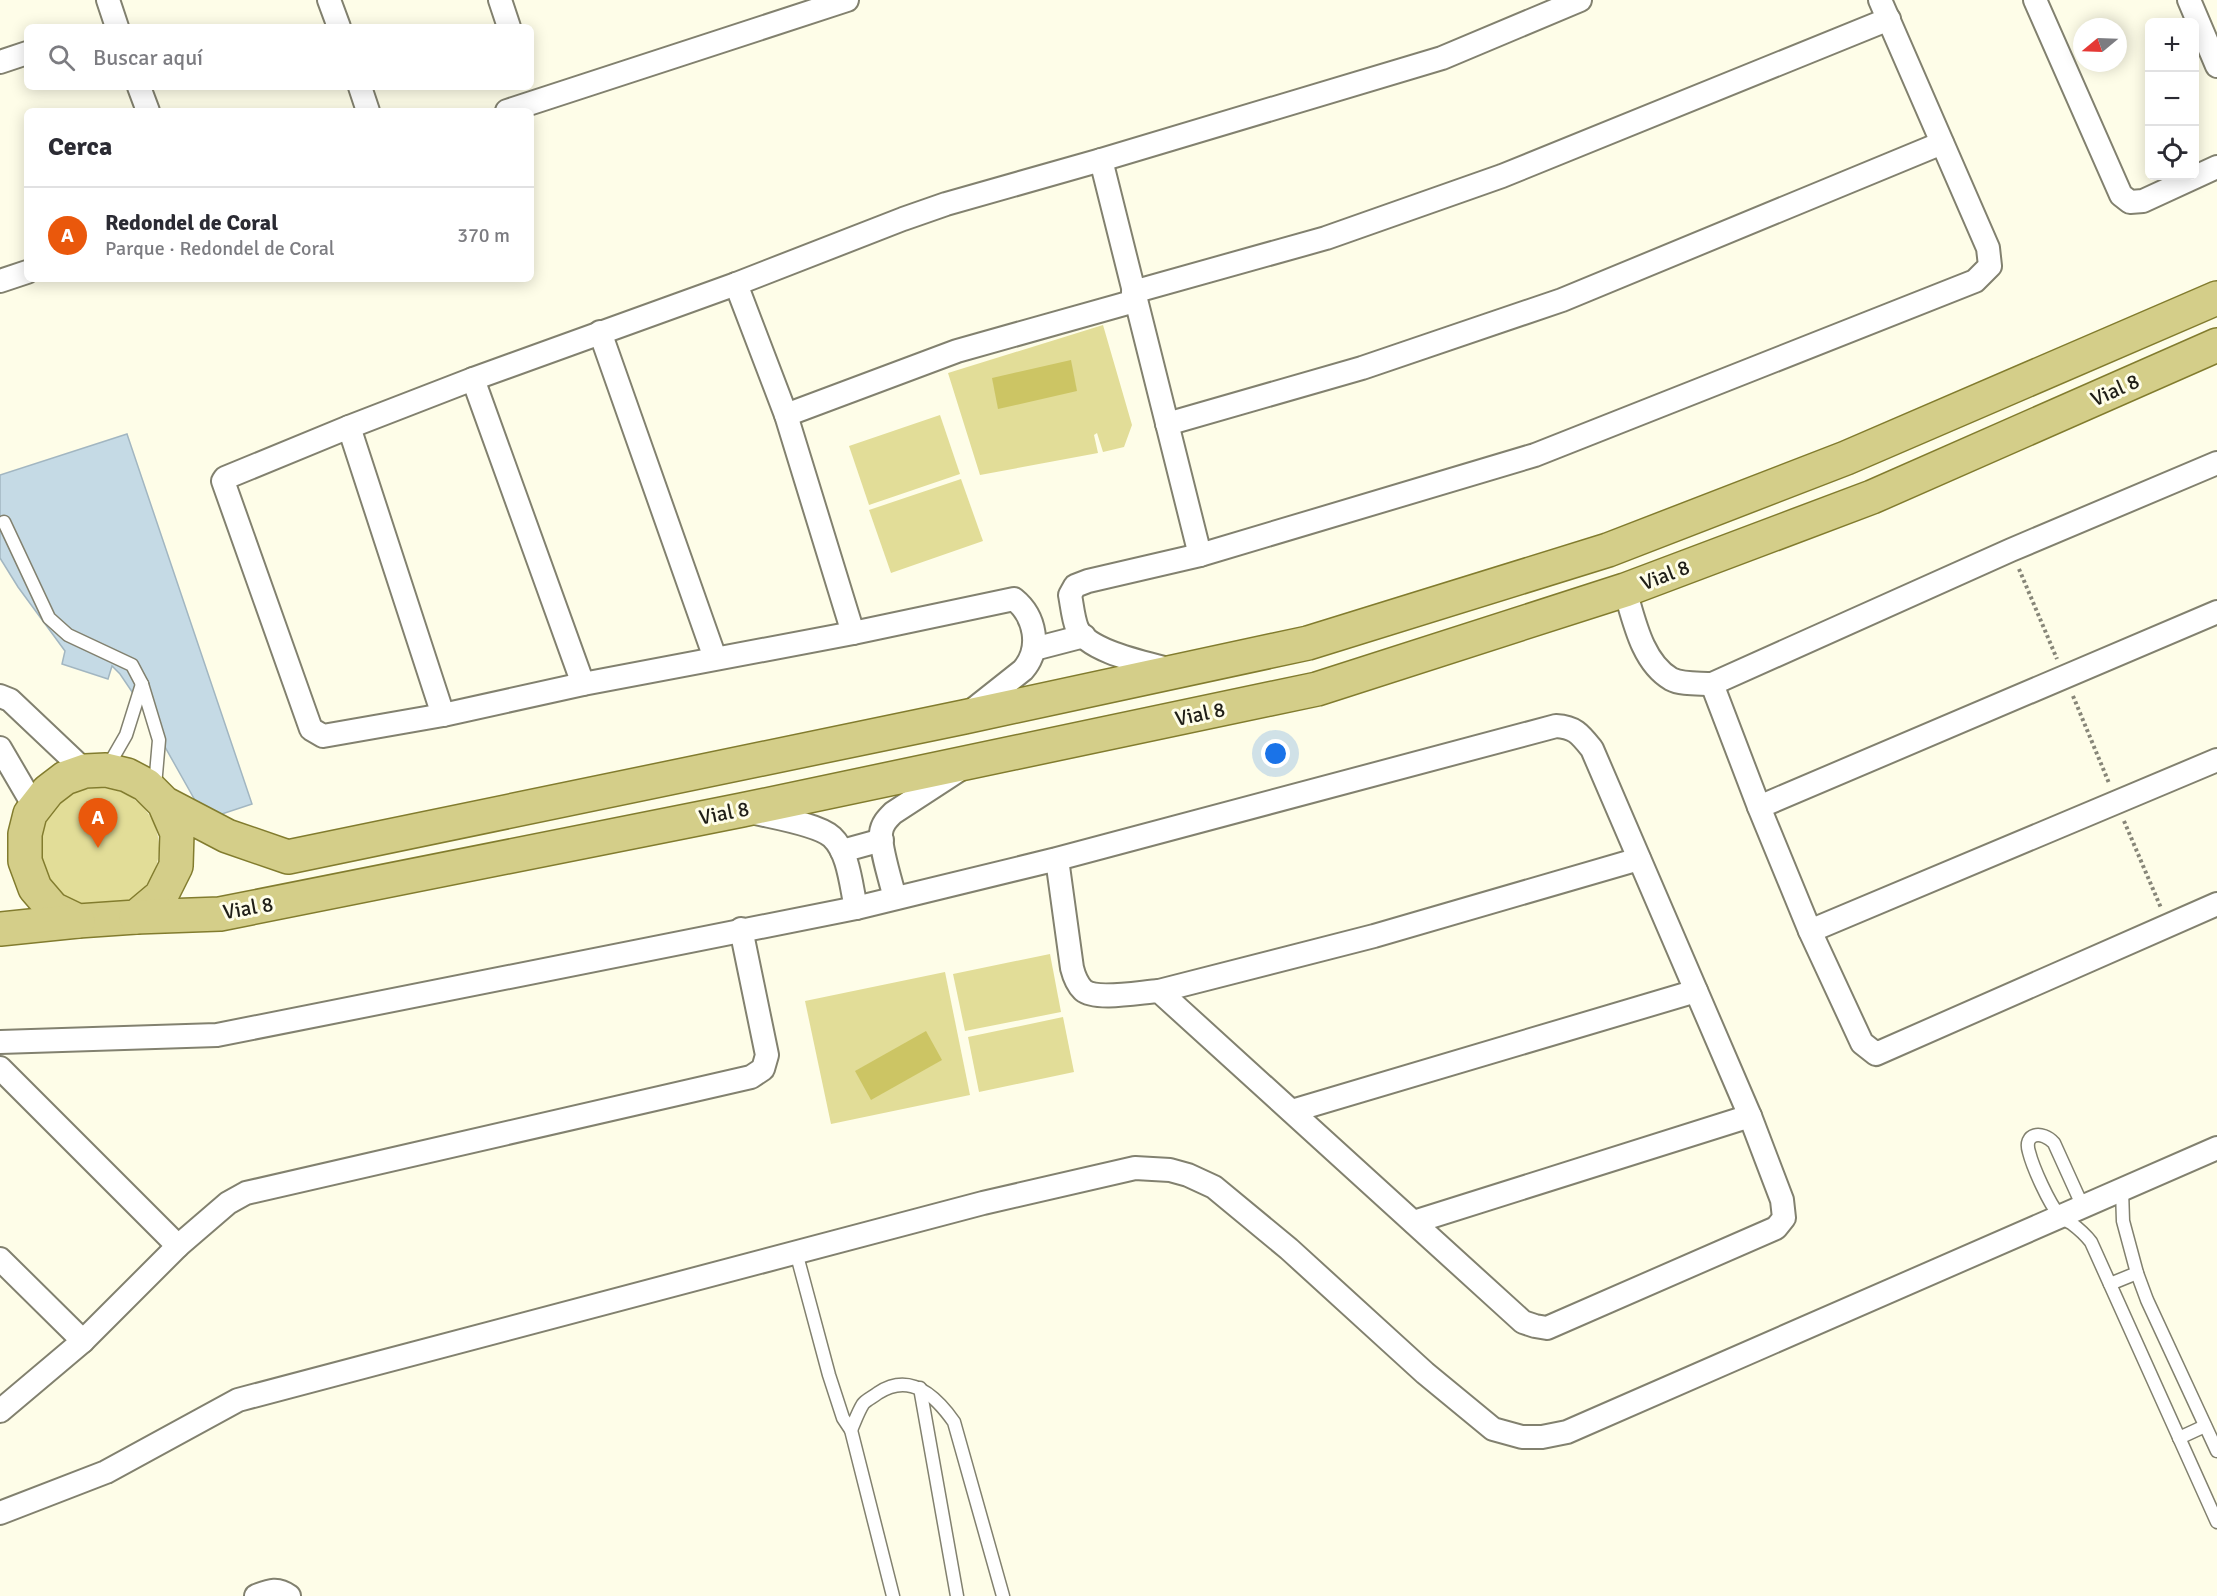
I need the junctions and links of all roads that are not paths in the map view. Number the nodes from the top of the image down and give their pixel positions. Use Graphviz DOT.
graph roads {
  1 [pos="108,0"];
  2 [pos="329,0"];
  3 [pos="500,0"];
  4 [pos="847,0"];
  5 [pos="1580,0"];
  6 [pos="2035,0"];
  7 [pos="2188,0"];
  8 [pos="1884,10"];
  9 [pos="112,24"];
  10 [pos="338,24"];
  11 [pos="509,24"];
  12 [pos="24,54"];
  13 [pos="0,62"];
  14 [pos="2217,66"];
  15 [pos="140,90"];
  16 [pos="361,90"];
  17 [pos="532,94"];
  18 [pos="147,108"];
  19 [pos="367,108"];
  20 [pos="511,108"];
  21 [pos="1942,143"];
  22 [pos="1101,160"];
  23 [pos="2217,167"];
  24 [pos="24,273"];
  25 [pos="0,281"];
  26 [pos="736,284"];
  27 [pos="1134,296"];
  28 [pos="2217,298"];
  29 [pos="600,332"];
  30 [pos="2217,345"];
  31 [pos="473,379"];
  32 [pos="786,416"];
  33 [pos="1167,423"];
  34 [pos="349,427"];
  35 [pos="2217,463"];
  36 [pos="4,522"];
  37 [pos="1200,555"];
  38 [pos="1625,590"];
  39 [pos="2217,612"];
  40 [pos="853,633"];
  41 [pos="1084,636"];
  42 [pos="1034,649"];
  43 [pos="715,658"];
  44 [pos="1175,671"];
  45 [pos="142,684"];
  46 [pos="583,684"];
  47 [pos="1712,684"];
  48 [pos="0,696"];
  49 [pos="443,715"];
  50 [pos="964,717"];
  51 [pos="0,748"];
  52 [pos="2217,760"];
  53 [pos="970,762"];
  54 [pos="96,771"];
  55 [pos="159,798"];
  56 [pos="1759,807"];
  57 [pos="742,810"];
  58 [pos="32,811"];
  59 [pos="0,833"];
  60 [pos="882,840"];
  61 [pos="842,851"];
  62 [pos="1056,859"];
  63 [pos="1639,859"];
  64 [pos="894,898"];
  65 [pos="2217,904"];
  66 [pos="856,908"];
  67 [pos="136,916"];
  68 [pos="78,921"];
  69 [pos="0,929"];
  70 [pos="741,929"];
  71 [pos="1810,931"];
  72 [pos="1159,991"];
  73 [pos="1696,991"];
  74 [pos="0,1042"];
  75 [pos="0,1068"];
  76 [pos="1292,1111"];
  77 [pos="1750,1116"];
  78 [pos="2217,1148"];
  79 [pos="2122,1190"];
  80 [pos="2083,1207"];
  81 [pos="2060,1216"];
  82 [pos="1414,1222"];
  83 [pos="178,1246"];
  84 [pos="796,1252"];
  85 [pos="0,1259"];
  86 [pos="2137,1273"];
  87 [pos="2110,1284"];
  88 [pos="83,1341"];
  89 [pos="920,1388"];
  90 [pos="0,1411"];
  91 [pos="2205,1426"];
  92 [pos="850,1430"];
  93 [pos="2179,1438"];
  94 [pos="2217,1450"];
  95 [pos="0,1514"];
  96 [pos="2217,1522"];
  97 [pos="256,1596"];
  98 [pos="289,1596"];
  99 [pos="893,1596"];
  100 [pos="957,1596"];
  101 [pos="1003,1596"];
  1 -- 9 [label="street"];
  2 -- 10 [label="street"];
  3 -- 11 [label="street"];
  4 -- 17 [label="street"];
  5 -- 22 [label="street"];
  6 -- 23 [label="street"];
  7 -- 14 [label="street"];
  8 -- 21 [label="street"];
  8 -- 27 [label="street"];
  12 -- 13 [label="street"];
  15 -- 18 [label="street"];
  16 -- 19 [label="street"];
  17 -- 20 [label="street"];
  21 -- 33 [label="street"];
  21 -- 37 [label="street"];
  22 -- 26 [label="street"];
  22 -- 27 [label="street"];
  24 -- 25 [label="street"];
  26 -- 29 [label="street"];
  26 -- 32 [label="street"];
  27 -- 32 [label="street"];
  27 -- 33 [label="street"];
  28 -- 44 [label="main road, Vial 8"];
  29 -- 31 [label="street"];
  29 -- 43 [label="street"];
  30 -- 38 [label="main road, Vial 8"];
  31 -- 34 [label="street"];
  31 -- 46 [label="street"];
  32 -- 40 [label="street"];
  33 -- 37 [label="street"];
  34 -- 49 [label="street"];
  34 -- 49 [label="street"];
  35 -- 47 [label="street"];
  36 -- 45 [label="lane"];
  37 -- 41 [label="street"];
  38 -- 47 [label="street"];
  38 -- 53 [label="main road, Vial 8"];
  39 -- 56 [label="street"];
  40 -- 42 [label="street"];
  40 -- 43 [label="street"];
  41 -- 42 [label="street"];
  41 -- 44 [label="street"];
  42 -- 50 [label="street"];
  43 -- 46 [label="street"];
  44 -- 50 [label="main road, Vial 8"];
  45 -- 54 [label="lane"];
  45 -- 55 [label="lane"];
  46 -- 49 [label="street"];
  47 -- 56 [label="street"];
  48 -- 54 [label="street"];
  50 -- 55 [label="main road, Vial 8"];
  51 -- 58 [label="street"];
  52 -- 71 [label="street"];
  53 -- 57 [label="main road, Vial 8"];
  53 -- 60 [label="street"];
  54 -- 55 [label="main road"];
  54 -- 58 [label="main road"];
  55 -- 67 [label="main road"];
  56 -- 71 [label="street"];
  57 -- 61 [label="street"];
  57 -- 67 [label="main road, Vial 8"];
  58 -- 59 [label="main road"];
  58 -- 68 [label="main road"];
  60 -- 61 [label="street"];
  60 -- 64 [label="street"];
  61 -- 66 [label="street"];
  62 -- 63 [label="street"];
  62 -- 64 [label="street"];
  62 -- 72 [label="street"];
  63 -- 72 [label="street"];
  63 -- 73 [label="street"];
  64 -- 66 [label="street"];
  65 -- 71 [label="street"];
  66 -- 70 [label="street"];
  67 -- 68 [label="main road"];
  68 -- 69 [label="main road"];
  70 -- 74 [label="street"];
  70 -- 83 [label="street"];
  72 -- 76 [label="street"];
  73 -- 76 [label="street"];
  73 -- 77 [label="street"];
  75 -- 83 [label="street"];
  76 -- 82 [label="street"];
  77 -- 82 [label="street"];
  77 -- 82 [label="street"];
  78 -- 79 [label="street"];
  79 -- 80 [label="street"];
  79 -- 86 [label="lane"];
  80 -- 81 [label="street"];
  80 -- 81 [label="lane"];
  81 -- 84 [label="street"];
  81 -- 87 [label="lane"];
  83 -- 88 [label="street"];
  84 -- 92 [label="lane"];
  84 -- 95 [label="street"];
  85 -- 88 [label="street"];
  86 -- 87 [label="lane"];
  86 -- 91 [label="lane"];
  87 -- 93 [label="lane"];
  88 -- 90 [label="street"];
  89 -- 92 [label="lane"];
  89 -- 100 [label="lane"];
  89 -- 101 [label="lane"];
  91 -- 93 [label="lane"];
  91 -- 94 [label="lane"];
  92 -- 99 [label="lane"];
  93 -- 96 [label="lane"];
  97 -- 98 [label="street"];
}
